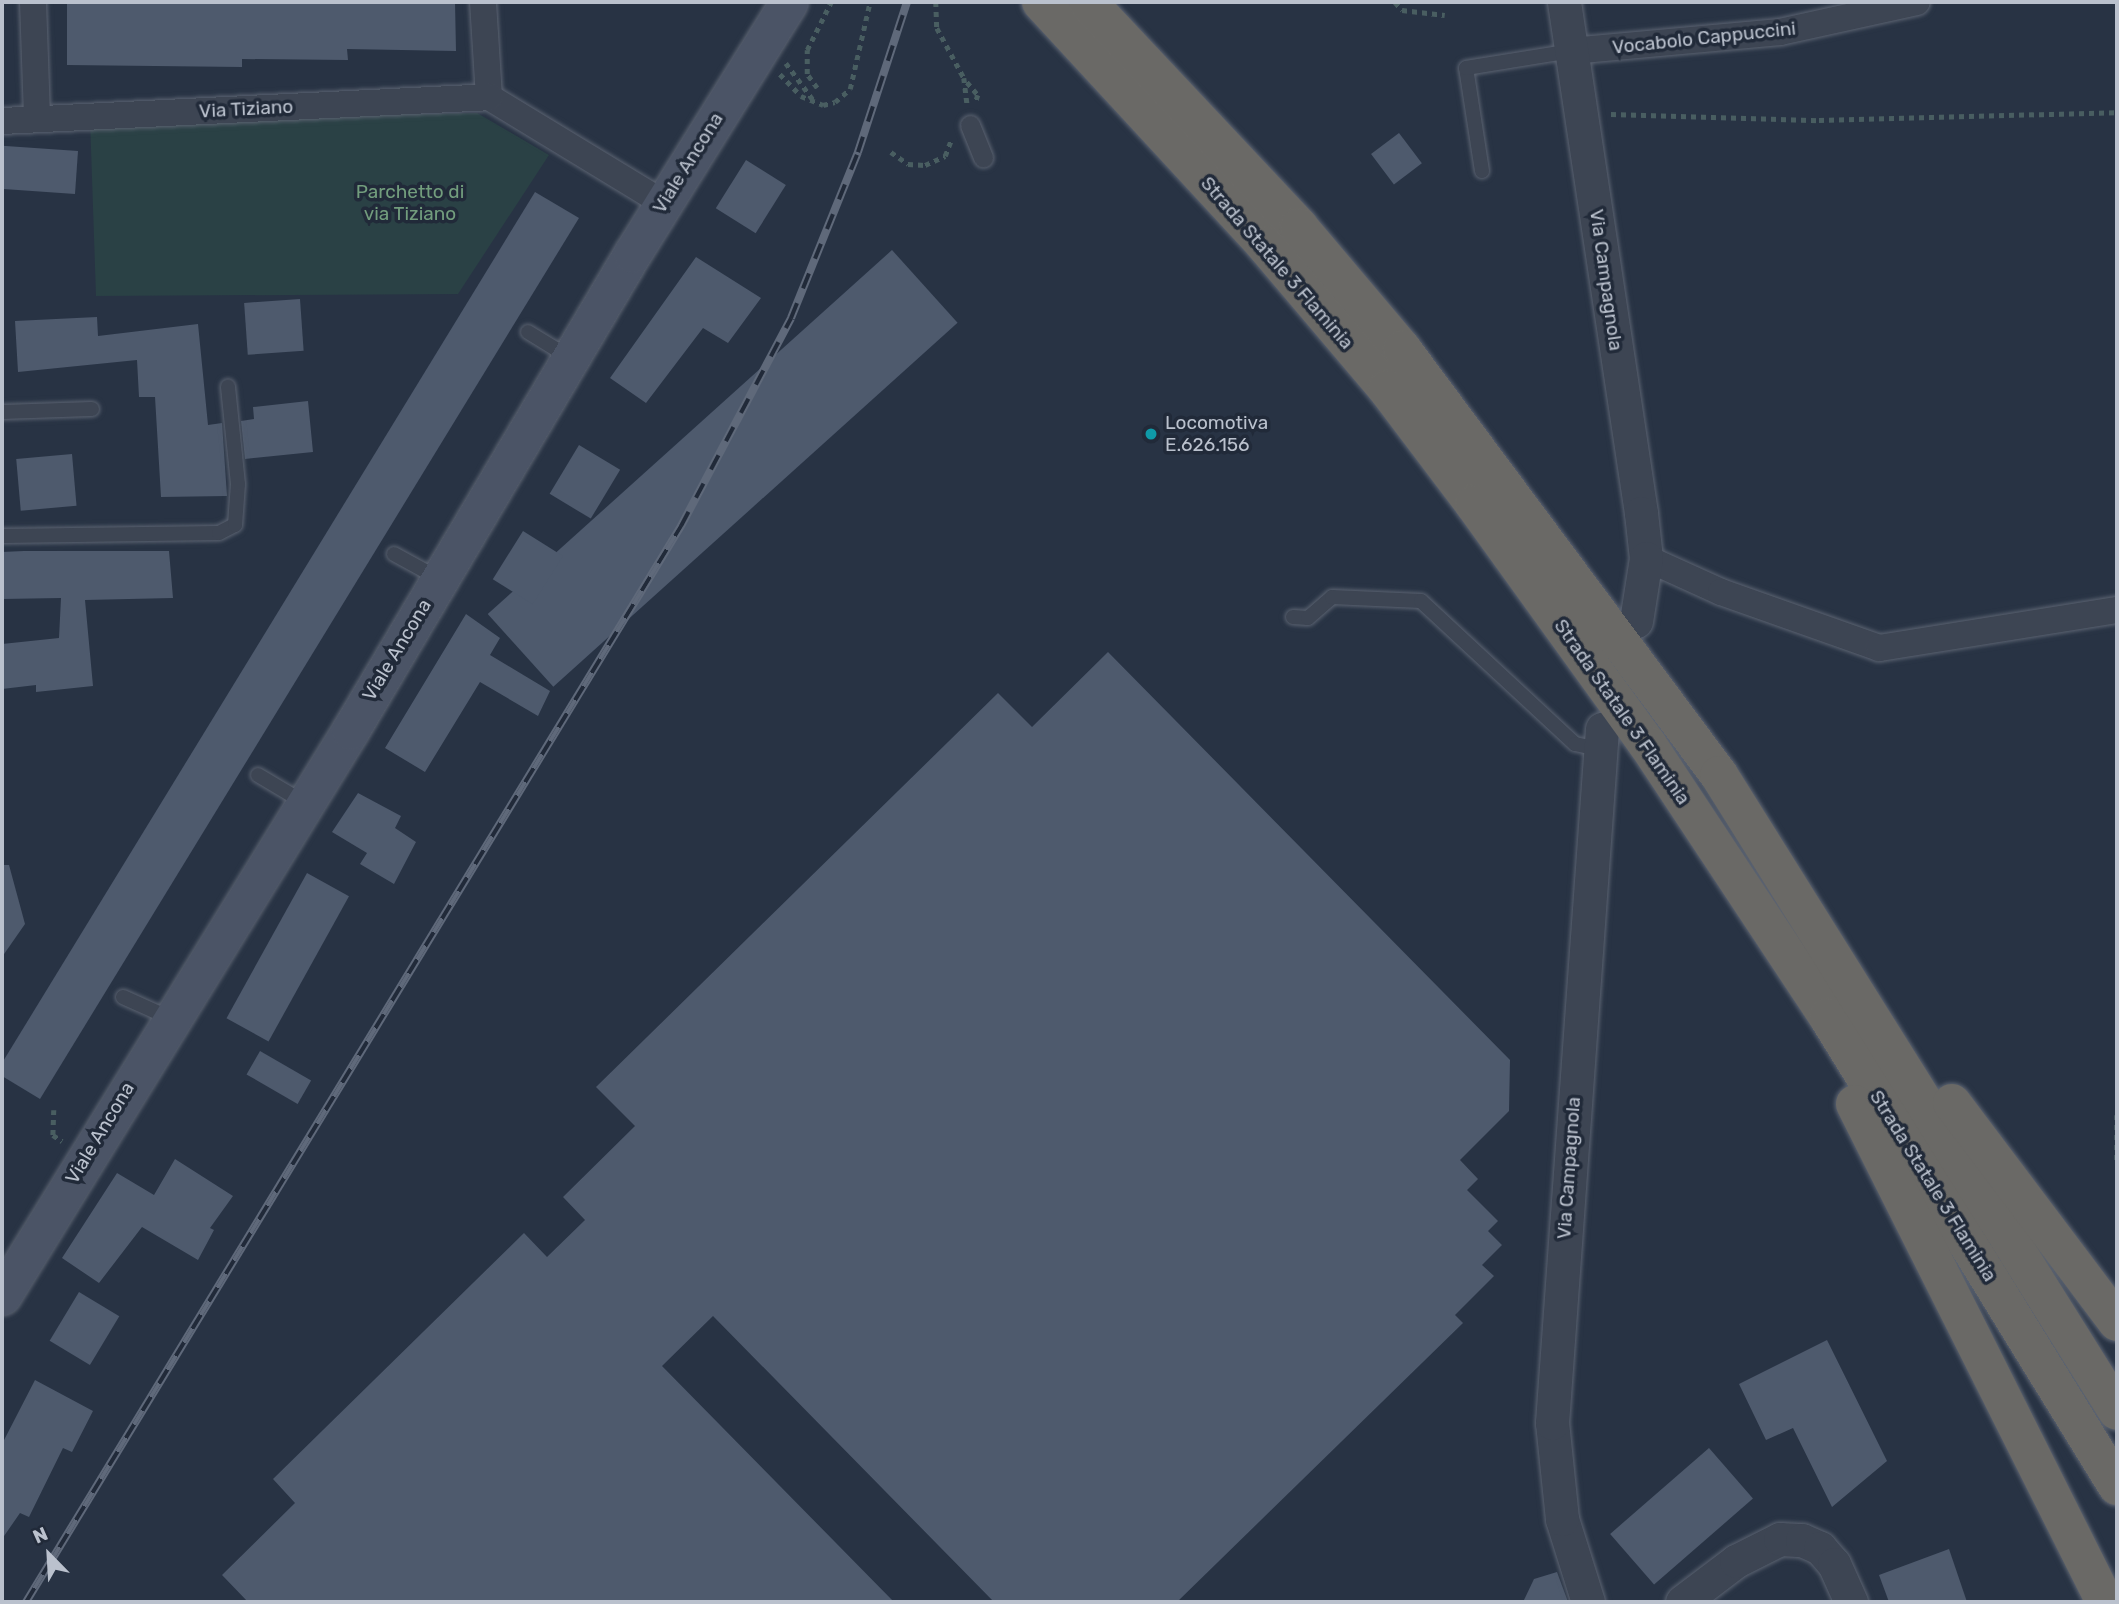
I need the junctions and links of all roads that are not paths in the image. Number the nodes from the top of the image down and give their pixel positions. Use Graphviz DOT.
graph roads {
  1 [pos="33,2"];
  2 [pos="483,2"];
  3 [pos="789,2"];
  4 [pos="1041,2"];
  5 [pos="1088,2"];
  6 [pos="1564,2"];
  7 [pos="1917,2"];
  8 [pos="1572,51"];
  9 [pos="489,97"];
  10 [pos="37,118"];
  11 [pos="2,121"];
  12 [pos="963,122"];
  13 [pos="983,157"];
  14 [pos="1482,171"];
  15 [pos="663,203"];
  16 [pos="528,332"];
  17 [pos="570,358"];
  18 [pos="228,387"];
  19 [pos="92,409"];
  20 [pos="2,412"];
  21 [pos="2,536"];
  22 [pos="394,554"];
  23 [pos="1646,558"];
  24 [pos="439,579"];
  25 [pos="2117,610"];
  26 [pos="1293,617"];
  27 [pos="1636,621"];
  28 [pos="1600,739"];
  29 [pos="258,775"];
  30 [pos="1719,775"];
  31 [pos="305,803"];
  32 [pos="1708,836"];
  33 [pos="123,997"];
  34 [pos="170,1018"];
  35 [pos="3,1291"];
  36 [pos="2117,1322"];
  37 [pos="2117,1411"];
  38 [pos="2117,1486"];
  39 [pos="1588,1602"];
  40 [pos="1682,1602"];
  41 [pos="1851,1602"];
  42 [pos="2105,1602"];
  1 -- 10 [label="street"];
  2 -- 9 [label="street"];
  3 -- 15 [label="main road, Viale Ancona"];
  4 -- 32 [label="highway, Strada Statale 3 Flaminia"];
  5 -- 30 [label="highway, Strada Statale 3 Flaminia"];
  6 -- 8 [label="street, Via Campagnola"];
  7 -- 8 [label="street, Vocabolo Cappuccini"];
  8 -- 14 [label="lane"];
  8 -- 23 [label="street, Via Campagnola"];
  9 -- 10 [label="street, Via Tiziano"];
  9 -- 15 [label="street"];
  10 -- 11 [label="street, Via Tiziano"];
  12 -- 13 [label="street"];
  15 -- 17 [label="main road, Viale Ancona"];
  16 -- 17 [label="lane"];
  17 -- 24 [label="main road, Viale Ancona"];
  18 -- 21 [label="lane"];
  19 -- 20 [label="lane"];
  22 -- 24 [label="lane"];
  23 -- 25 [label="street"];
  23 -- 27 [label="street, Via Campagnola"];
  24 -- 31 [label="main road, Viale Ancona"];
  26 -- 28 [label="lane"];
  28 -- 39 [label="street, Via Campagnola"];
  29 -- 31 [label="lane"];
  30 -- 36 [label="highway"];
  30 -- 37 [label="highway, Strada Statale 3 Flaminia"];
  31 -- 34 [label="main road, Viale Ancona"];
  32 -- 38 [label="highway, Strada Statale 3 Flaminia"];
  32 -- 42 [label="highway"];
  33 -- 34 [label="lane"];
  34 -- 35 [label="main road, Viale Ancona"];
  40 -- 41 [label="street"];
}
